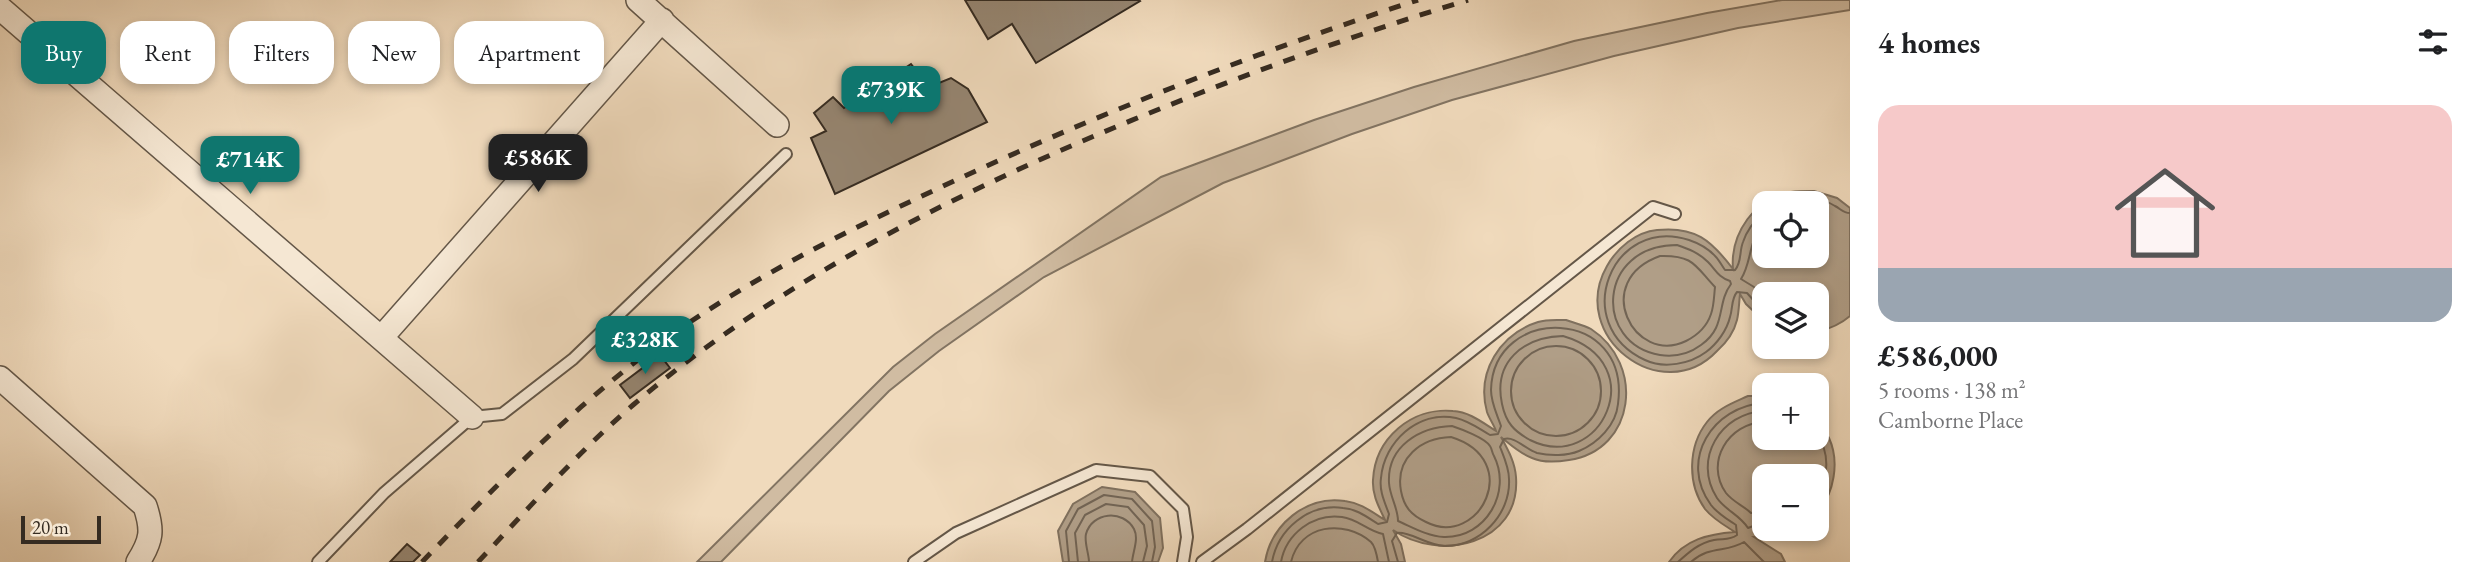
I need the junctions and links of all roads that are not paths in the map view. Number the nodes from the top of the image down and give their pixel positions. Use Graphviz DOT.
graph roads {
  1 [pos="638,0"];
  2 [pos="0,8"];
  3 [pos="662,20"];
  4 [pos="777,125"];
  5 [pos="786,154"];
  6 [pos="1675,214"];
  7 [pos="381,338"];
  8 [pos="0,378"];
  9 [pos="472,417"];
  10 [pos="138,562"];
  11 [pos="318,562"];
  12 [pos="914,562"];
  13 [pos="1183,562"];
  14 [pos="1202,562"];
  1 -- 3 [label="street"];
  2 -- 7 [label="street"];
  3 -- 4 [label="street"];
  3 -- 7 [label="street"];
  5 -- 9 [label="lane"];
  6 -- 14 [label="lane"];
  7 -- 9 [label="street"];
  8 -- 10 [label="street"];
  9 -- 11 [label="lane"];
  12 -- 13 [label="lane"];
}
